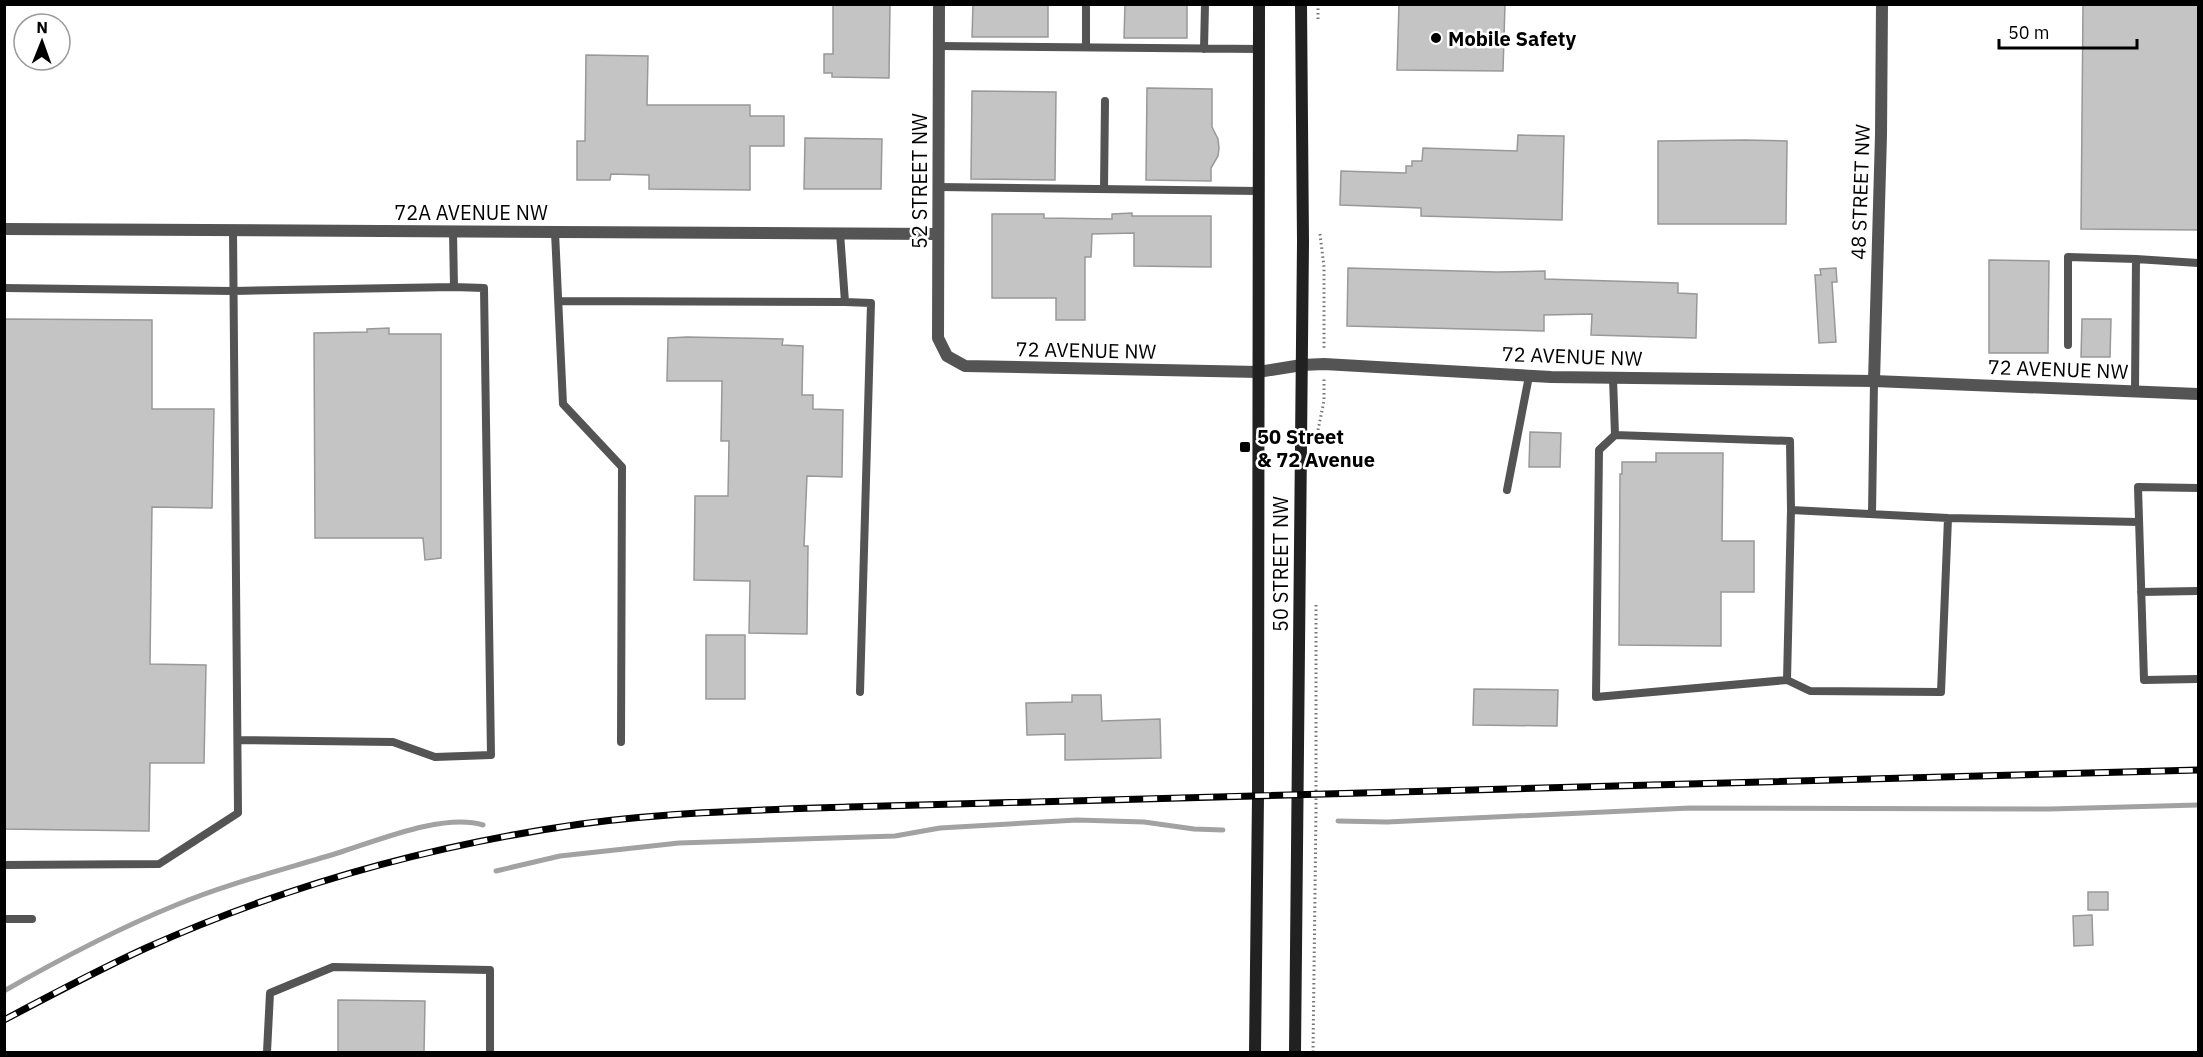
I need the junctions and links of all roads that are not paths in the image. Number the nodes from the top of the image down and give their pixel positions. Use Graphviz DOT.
graph roads {
  1 [pos="939,4"];
  2 [pos="1086,4"];
  3 [pos="1205,4"];
  4 [pos="1259,4"];
  5 [pos="1301,4"];
  6 [pos="1882,4"];
  7 [pos="939,46"];
  8 [pos="1086,47"];
  9 [pos="1204,49"];
  10 [pos="1259,49"];
  11 [pos="1105,101"];
  12 [pos="938,187"];
  13 [pos="1104,189"];
  14 [pos="1259,191"];
  15 [pos="4,229"];
  16 [pos="233,230"];
  17 [pos="453,231"];
  18 [pos="555,232"];
  19 [pos="840,233"];
  20 [pos="938,234"];
  21 [pos="2136,259"];
  22 [pos="2199,263"];
  23 [pos="454,287"];
  24 [pos="4,288"];
  25 [pos="233,291"];
  26 [pos="559,301"];
  27 [pos="845,302"];
  28 [pos="2068,345"];
  29 [pos="947,356"];
  30 [pos="1302,365"];
  31 [pos="1258,372"];
  32 [pos="1528,376"];
  33 [pos="1613,378"];
  34 [pos="1874,381"];
  35 [pos="2135,391"];
  36 [pos="2199,394"];
  37 [pos="1615,435"];
  38 [pos="2199,488"];
  39 [pos="1507,490"];
  40 [pos="1791,510"];
  41 [pos="1872,514"];
  42 [pos="1948,518"];
  43 [pos="2139,522"];
  44 [pos="2141,591"];
  45 [pos="2199,591"];
  46 [pos="2199,679"];
  47 [pos="1787,680"];
  48 [pos="860,692"];
  49 [pos="238,740"];
  50 [pos="621,742"];
  51 [pos="4,865"];
  52 [pos="4,919"];
  53 [pos="32,919"];
  54 [pos="267,1053"];
  55 [pos="490,1053"];
  56 [pos="1254,1053"];
  57 [pos="1295,1053"];
  1 -- 7 [label="street, 52 STREET NW"];
  2 -- 8 [label="lane"];
  3 -- 9 [label="lane"];
  4 -- 10 [label="main road, 50 STREET NW"];
  5 -- 30 [label="main road, 50 STREET NW"];
  6 -- 34 [label="street, 48 STREET NW"];
  7 -- 8 [label="lane"];
  7 -- 12 [label="street, 52 STREET NW"];
  8 -- 9 [label="lane"];
  9 -- 10 [label="lane"];
  10 -- 14 [label="main road, 50 STREET NW"];
  11 -- 13 [label="lane"];
  12 -- 13 [label="lane"];
  12 -- 20 [label="street, 52 STREET NW"];
  13 -- 14 [label="lane"];
  14 -- 31 [label="main road, 50 STREET NW"];
  15 -- 16 [label="street, 72A AVENUE NW"];
  16 -- 17 [label="street, 72A AVENUE NW"];
  16 -- 25 [label="lane"];
  17 -- 18 [label="street, 72A AVENUE NW"];
  17 -- 23 [label="lane"];
  18 -- 19 [label="street, 72A AVENUE NW"];
  18 -- 26 [label="lane"];
  19 -- 20 [label="street, 72A AVENUE NW"];
  19 -- 27 [label="lane"];
  20 -- 29 [label="street, 52 STREET NW"];
  21 -- 22 [label="lane"];
  21 -- 28 [label="lane"];
  21 -- 35 [label="lane"];
  23 -- 25 [label="lane"];
  23 -- 49 [label="lane"];
  24 -- 25 [label="lane"];
  25 -- 49 [label="lane"];
  26 -- 27 [label="lane"];
  26 -- 50 [label="lane"];
  27 -- 48 [label="lane"];
  29 -- 31 [label="street, 72 AVENUE NW"];
  30 -- 31 [label="street, 72 AVENUE NW"];
  30 -- 32 [label="street, 72 AVENUE NW"];
  30 -- 57 [label="main road, 50 STREET NW"];
  31 -- 56 [label="main road, 50 STREET NW"];
  32 -- 33 [label="street, 72 AVENUE NW"];
  32 -- 39 [label="lane"];
  33 -- 34 [label="street, 72 AVENUE NW"];
  33 -- 37 [label="lane"];
  34 -- 35 [label="street, 72 AVENUE NW"];
  34 -- 41 [label="lane"];
  35 -- 36 [label="street, 72 AVENUE NW"];
  37 -- 40 [label="lane"];
  37 -- 47 [label="lane"];
  38 -- 43 [label="lane"];
  40 -- 41 [label="lane"];
  40 -- 47 [label="lane"];
  41 -- 42 [label="lane"];
  42 -- 43 [label="lane"];
  42 -- 47 [label="lane"];
  43 -- 44 [label="lane"];
  44 -- 45 [label="lane"];
  44 -- 46 [label="lane"];
  49 -- 51 [label="lane"];
  52 -- 53 [label="lane"];
  54 -- 55 [label="lane"];
}
